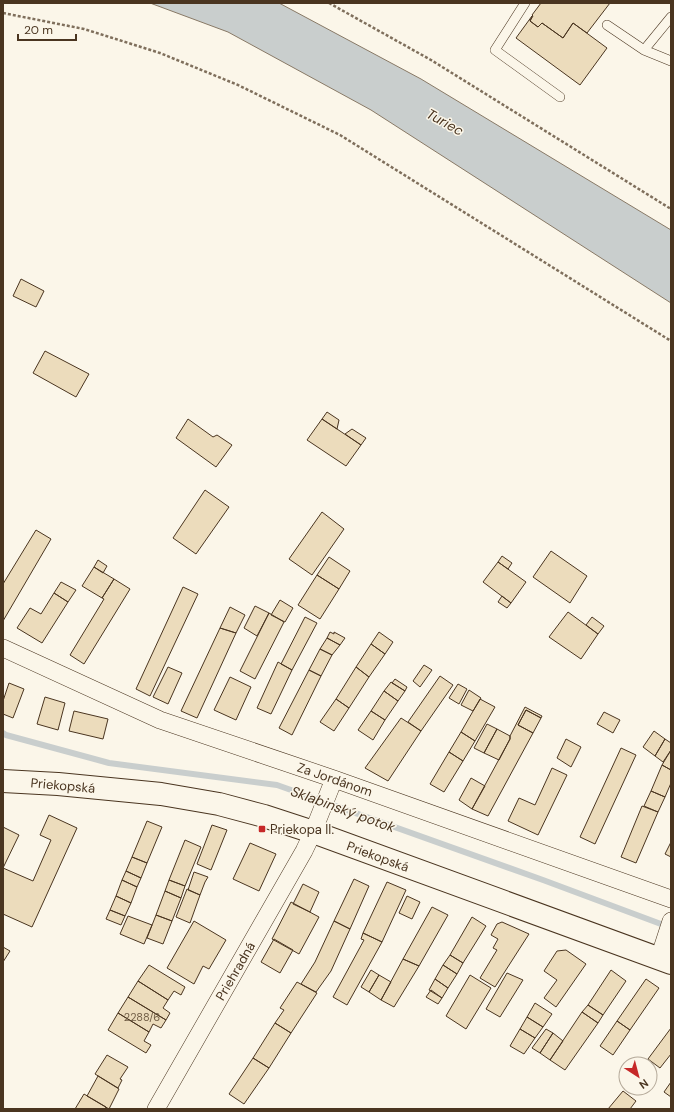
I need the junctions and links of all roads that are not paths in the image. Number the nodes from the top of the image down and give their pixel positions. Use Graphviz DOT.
graph roads {
  1 [pos="525,3"];
  2 [pos="671,17"];
  3 [pos="607,25"];
  4 [pos="644,50"];
  5 [pos="671,61"];
  6 [pos="560,97"];
  7 [pos="3,648"];
  8 [pos="334,779"];
  9 [pos="3,780"];
  10 [pos="316,824"];
  11 [pos="671,899"];
  12 [pos="671,921"];
  13 [pos="665,960"];
  14 [pos="156,1109"];
  1 -- 6 [label="lane"];
  2 -- 4 [label="lane"];
  3 -- 4 [label="lane"];
  4 -- 5 [label="lane"];
  7 -- 8 [label="street, Za Jordánom"];
  8 -- 10 [label="street, Priehradná"];
  8 -- 11 [label="street, Za Jordánom"];
  9 -- 10 [label="street, Priekopská"];
  10 -- 13 [label="street, Priekopská"];
  10 -- 14 [label="street, Priehradná"];
  12 -- 13 [label="street"];
}
